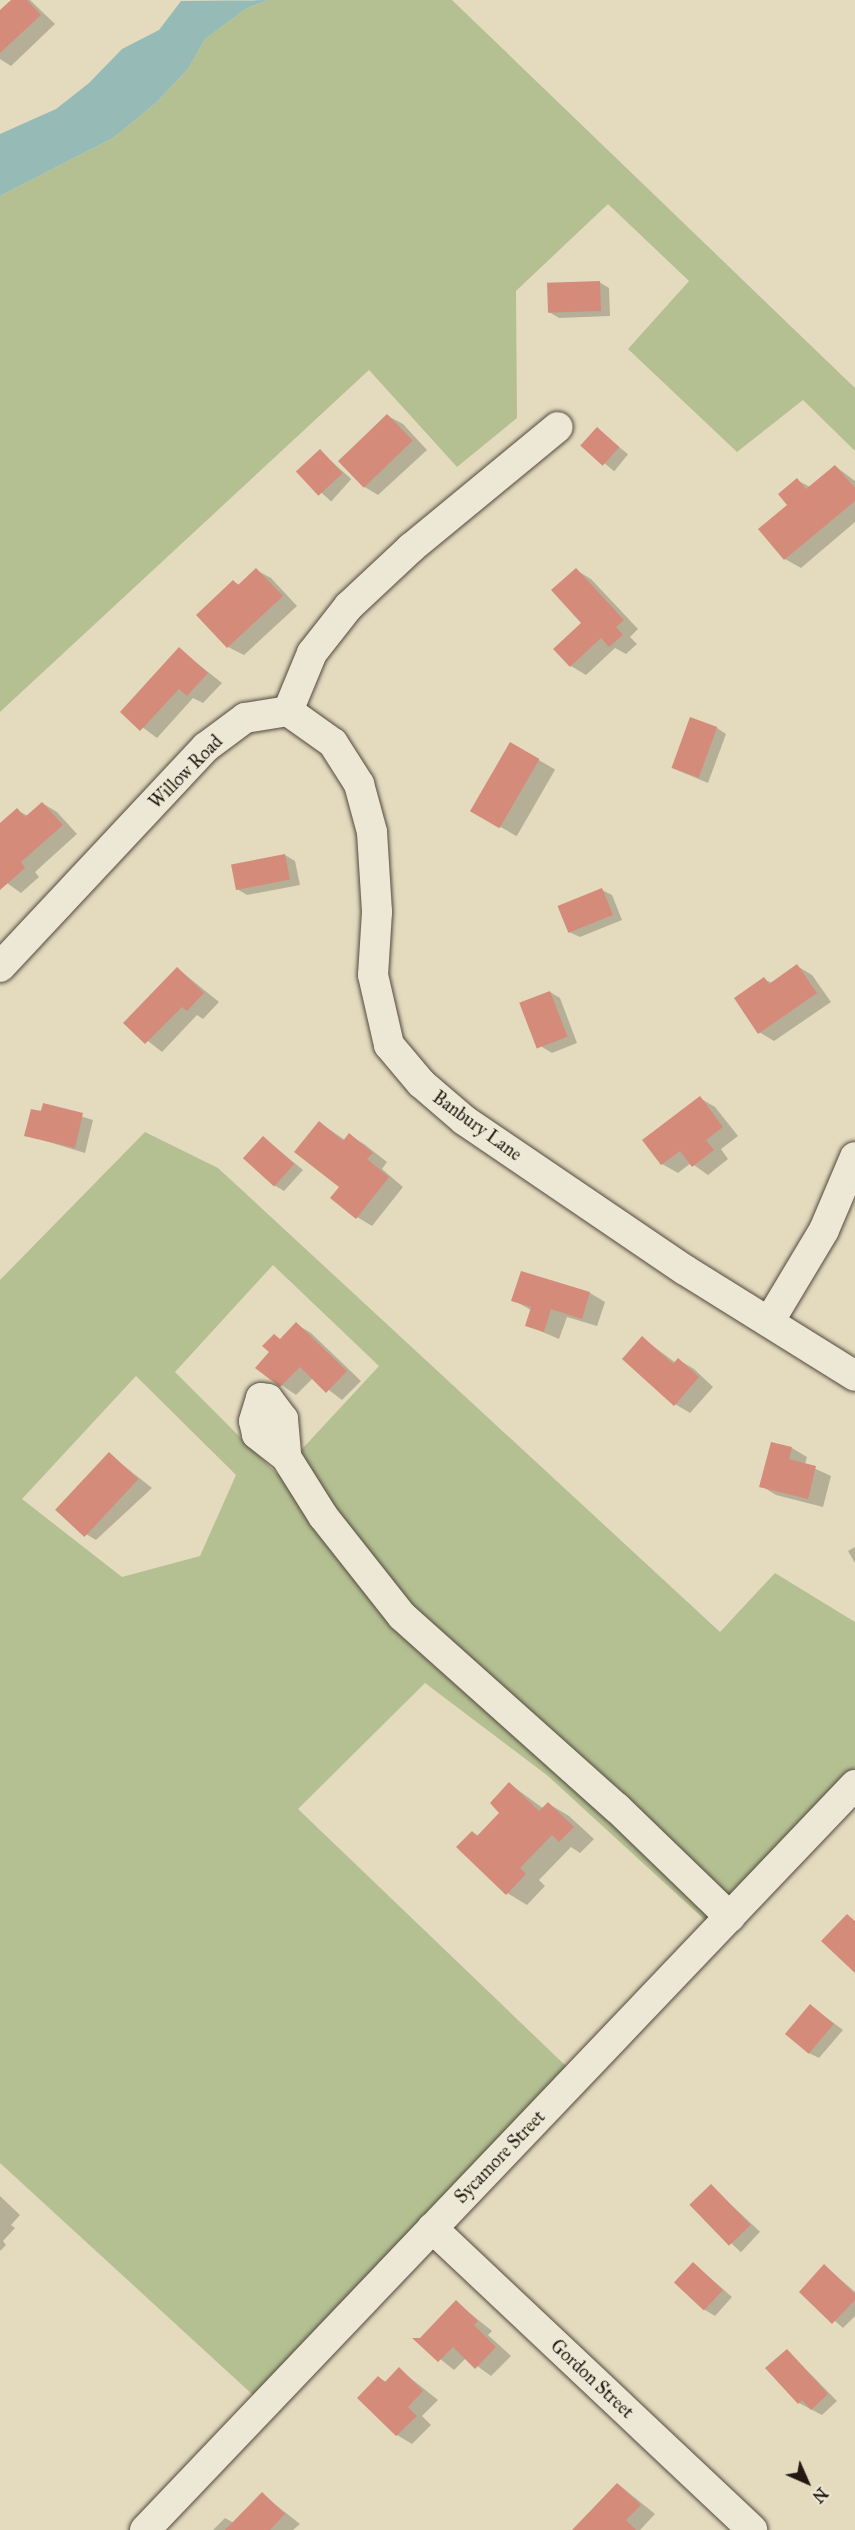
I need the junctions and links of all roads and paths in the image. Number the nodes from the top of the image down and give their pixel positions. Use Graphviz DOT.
graph roads {
  1 [pos="558,427"];
  2 [pos="288,711"];
  3 [pos="0,967"];
  4 [pos="855,1157"];
  5 [pos="769,1322"];
  6 [pos="855,1376"];
  7 [pos="286,1457"];
  8 [pos="851,1798"];
  9 [pos="730,1917"];
  10 [pos="432,2228"];
  11 [pos="145,2530"];
  12 [pos="752,2530"];
  1 -- 2 [label="street"];
  2 -- 3 [label="street, Willow Road"];
  2 -- 5 [label="street, Banbury Lane"];
  4 -- 5 [label="street"];
  5 -- 6 [label="street, Banbury Lane"];
  7 -- 9 [label="street"];
  8 -- 9 [label="street, Sycamore Street"];
  9 -- 10 [label="street, Sycamore Street"];
  10 -- 11 [label="street, Sycamore Street"];
  10 -- 12 [label="street, Gordon Street"];
}
